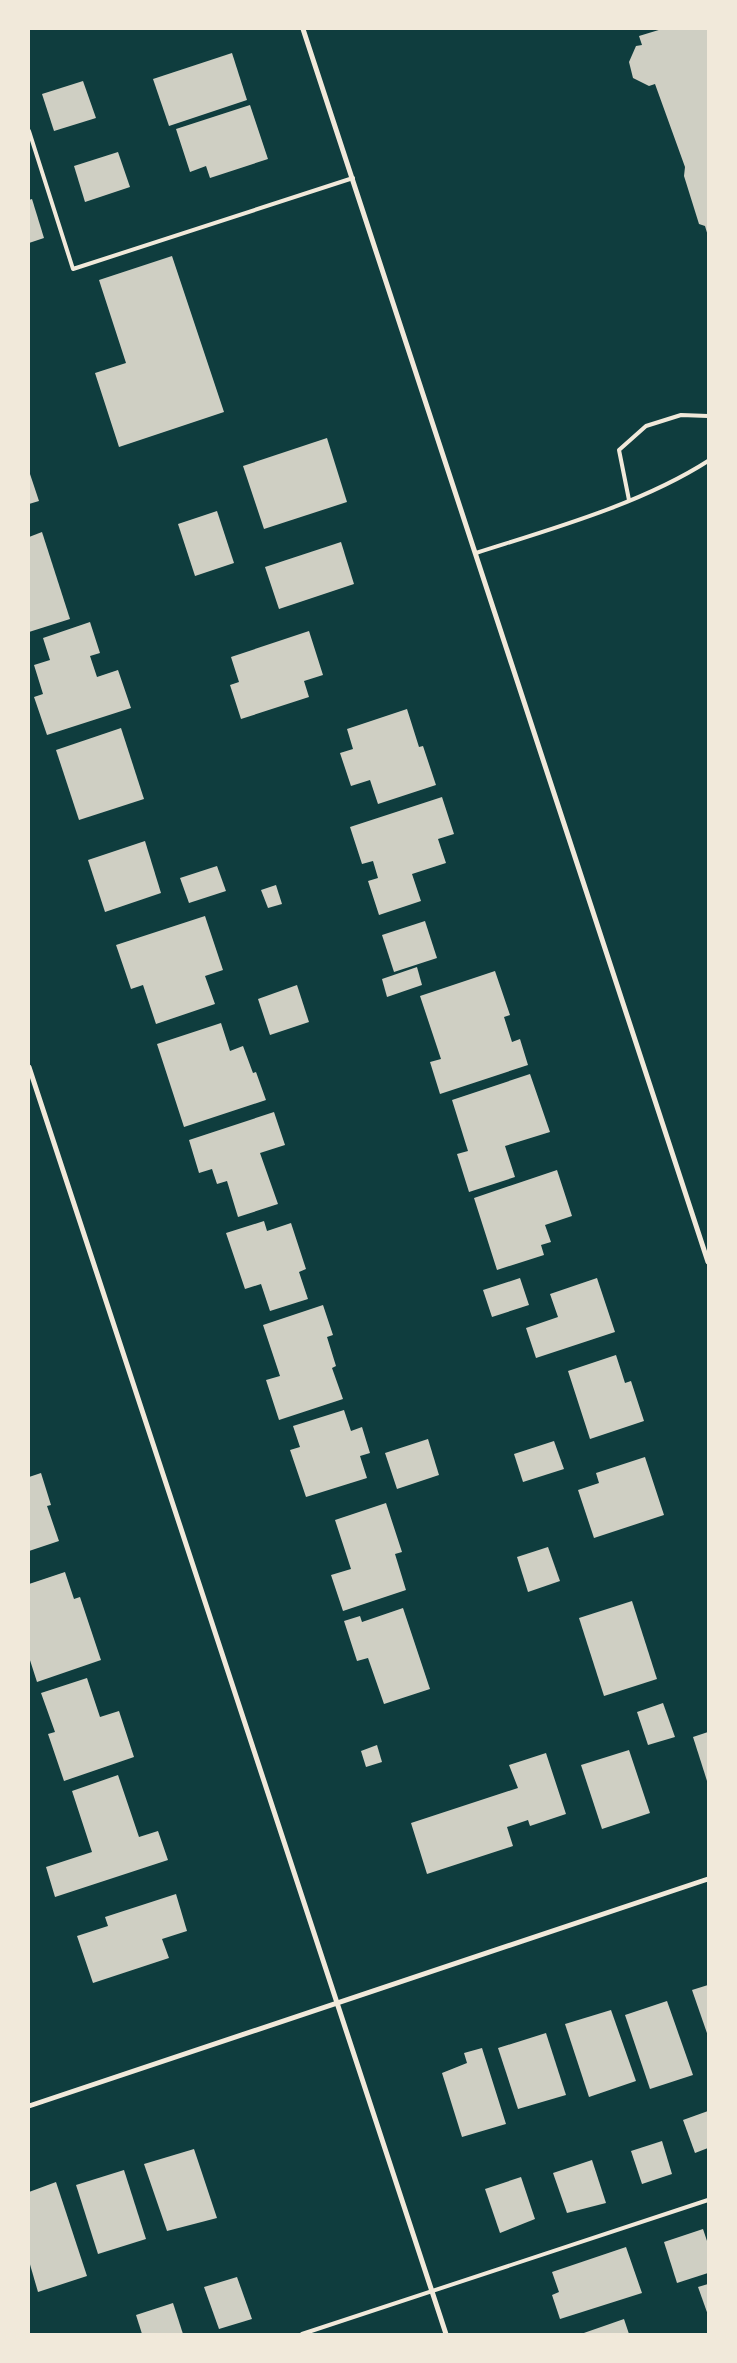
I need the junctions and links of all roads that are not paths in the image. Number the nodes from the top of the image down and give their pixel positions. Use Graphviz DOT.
graph roads {
  1 [pos="303,29"];
  2 [pos="29,131"];
  3 [pos="353,178"];
  4 [pos="708,416"];
  5 [pos="708,462"];
  6 [pos="629,500"];
  7 [pos="476,553"];
  8 [pos="29,1066"];
  9 [pos="708,1262"];
  10 [pos="708,1879"];
  11 [pos="338,2003"];
  12 [pos="29,2106"];
  13 [pos="708,2201"];
  14 [pos="432,2291"];
  15 [pos="302,2334"];
  16 [pos="446,2334"];
  1 -- 3 [label="street"];
  2 -- 3 [label="lane"];
  3 -- 7 [label="street"];
  4 -- 6 [label="lane"];
  5 -- 6 [label="lane"];
  6 -- 7 [label="lane"];
  7 -- 9 [label="street"];
  8 -- 11 [label="street"];
  10 -- 11 [label="street"];
  11 -- 12 [label="street"];
  11 -- 14 [label="street"];
  13 -- 14 [label="lane"];
  14 -- 15 [label="lane"];
  14 -- 16 [label="street"];
}
